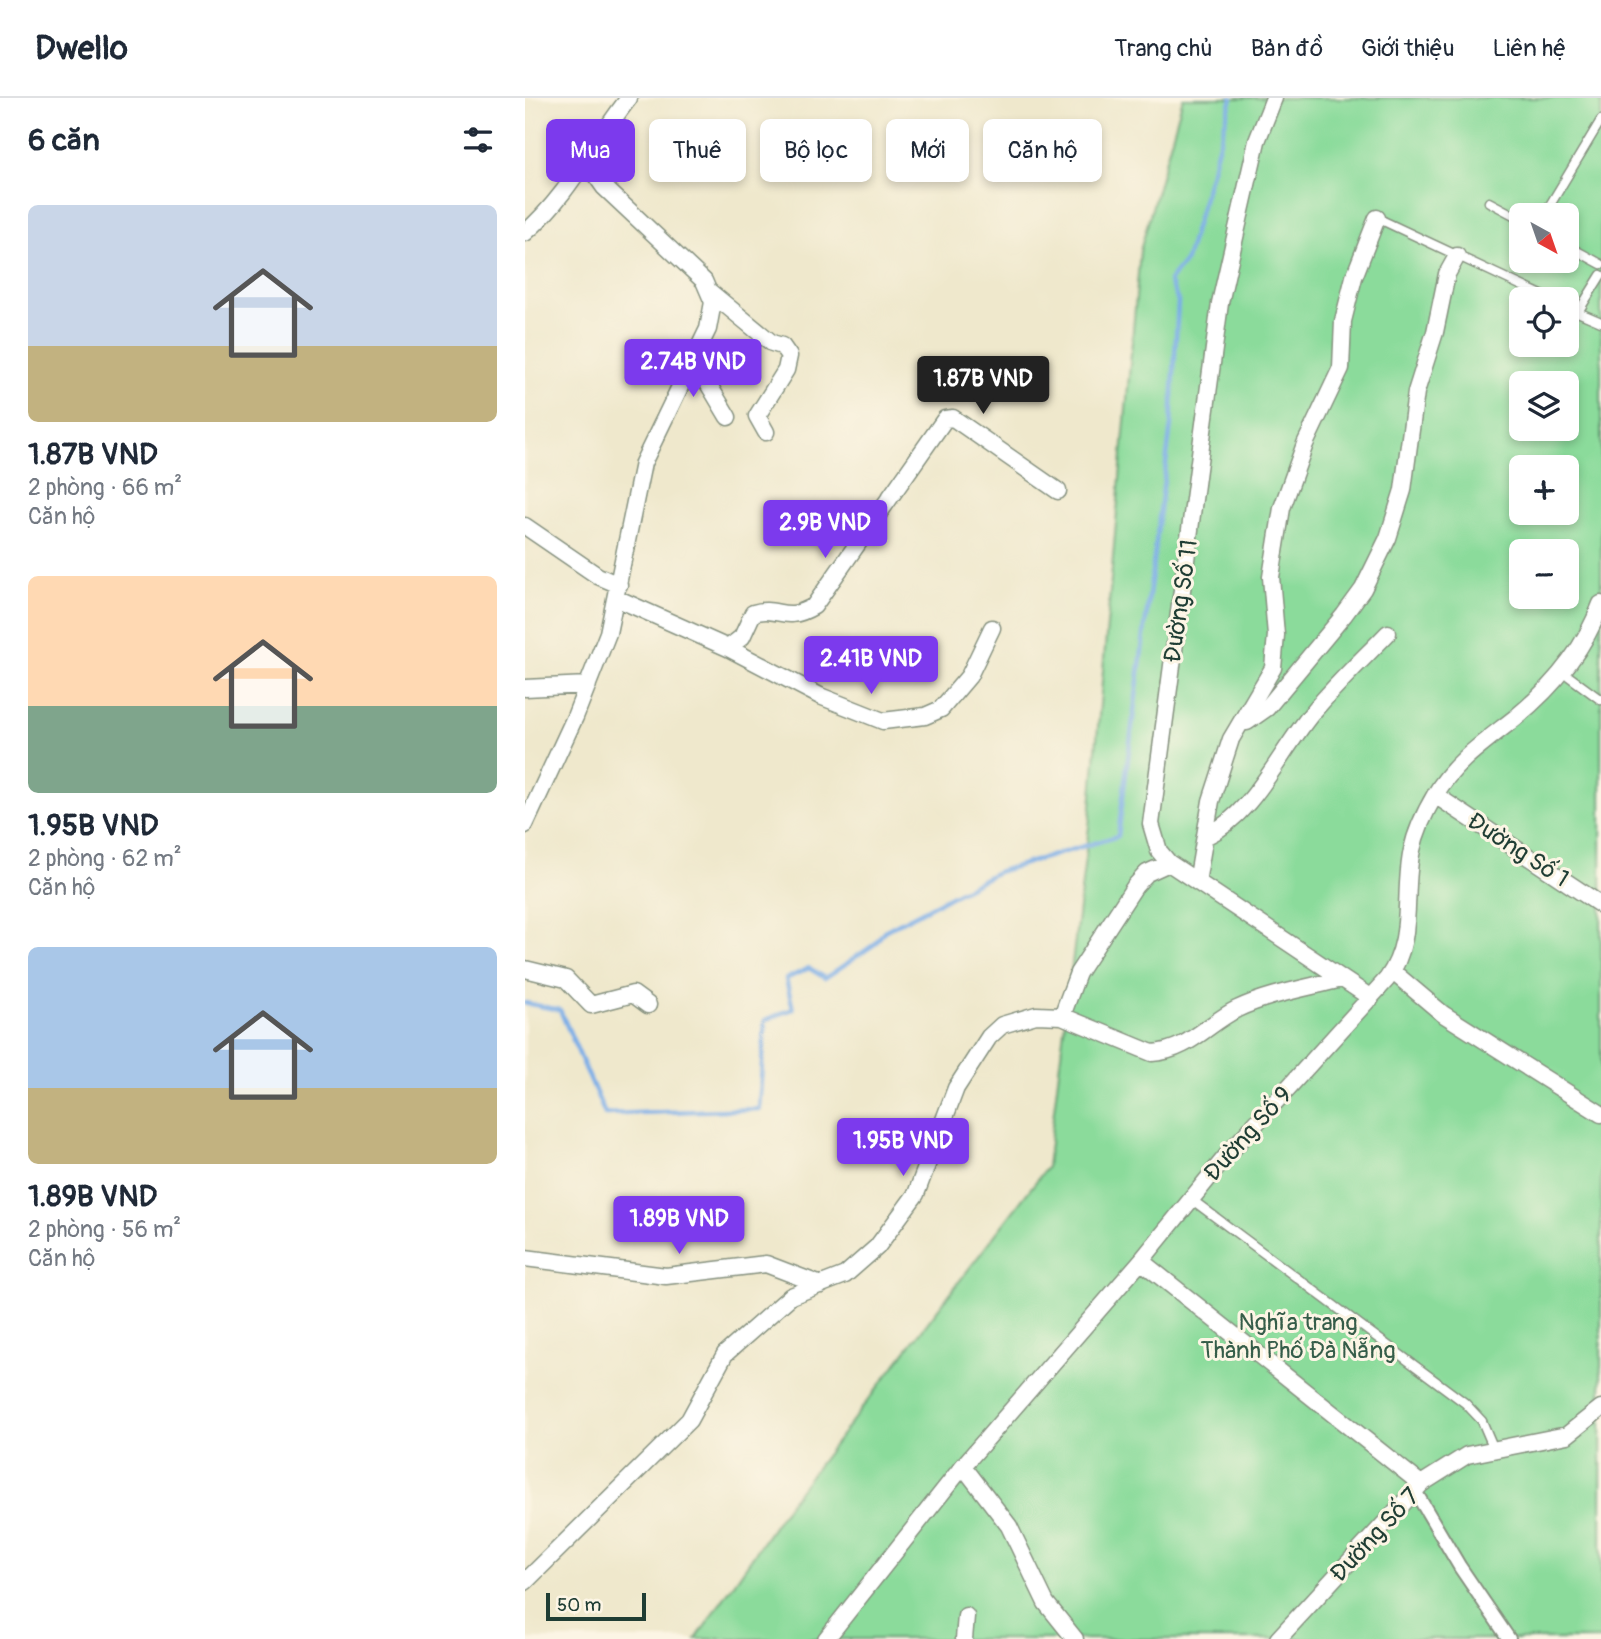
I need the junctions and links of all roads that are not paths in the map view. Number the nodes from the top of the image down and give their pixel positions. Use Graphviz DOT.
graph roads {
  1 [pos="629,98"];
  2 [pos="1274,98"];
  3 [pos="613,119"];
  4 [pos="1601,120"];
  5 [pos="569,182"];
  6 [pos="600,182"];
  7 [pos="1489,202"];
  8 [pos="1551,203"];
  9 [pos="1509,213"];
  10 [pos="1377,218"];
  11 [pos="525,233"];
  12 [pos="1579,252"];
  13 [pos="1457,256"];
  14 [pos="1601,264"];
  15 [pos="1601,275"];
  16 [pos="1524,287"];
  17 [pos="710,292"];
  18 [pos="1579,310"];
  19 [pos="1579,312"];
  20 [pos="1601,322"];
  21 [pos="694,360"];
  22 [pos="728,417"];
  23 [pos="766,432"];
  24 [pos="1058,491"];
  25 [pos="528,535"];
  26 [pos="618,591"];
  27 [pos="1601,604"];
  28 [pos="992,628"];
  29 [pos="1388,633"];
  30 [pos="728,649"];
  31 [pos="1563,672"];
  32 [pos="588,685"];
  33 [pos="525,688"];
  34 [pos="1601,700"];
  35 [pos="1238,729"];
  36 [pos="1435,795"];
  37 [pos="536,805"];
  38 [pos="525,825"];
  39 [pos="525,837"];
  40 [pos="1205,837"];
  41 [pos="1170,863"];
  42 [pos="1197,882"];
  43 [pos="1601,905"];
  44 [pos="525,969"];
  45 [pos="1392,971"];
  46 [pos="1341,979"];
  47 [pos="1371,998"];
  48 [pos="648,1005"];
  49 [pos="1062,1016"];
  50 [pos="1601,1114"];
  51 [pos="1191,1199"];
  52 [pos="525,1258"];
  53 [pos="1141,1261"];
  54 [pos="821,1285"];
  55 [pos="1601,1408"];
  56 [pos="1494,1449"];
  57 [pos="963,1466"];
  58 [pos="1418,1488"];
  59 [pos="525,1582"];
  60 [pos="967,1616"];
  61 [pos="825,1639"];
  62 [pos="964,1639"];
  63 [pos="1075,1639"];
  64 [pos="1279,1639"];
  65 [pos="1509,1639"];
  1 -- 3 [label="street"];
  2 -- 41 [label="street, Đường Số 11"];
  4 -- 8 [label="lane"];
  5 -- 11 [label="street"];
  6 -- 17 [label="street"];
  7 -- 9 [label="lane"];
  10 -- 13 [label="lane"];
  10 -- 35 [label="street"];
  12 -- 14 [label="lane"];
  13 -- 16 [label="lane"];
  13 -- 35 [label="street"];
  15 -- 18 [label="lane"];
  17 -- 21 [label="street"];
  17 -- 23 [label="street"];
  19 -- 20 [label="lane"];
  21 -- 22 [label="street"];
  21 -- 26 [label="street"];
  24 -- 30 [label="street"];
  25 -- 26 [label="street"];
  26 -- 30 [label="street"];
  26 -- 32 [label="street"];
  27 -- 31 [label="street, Đường Số 9"];
  28 -- 30 [label="street"];
  29 -- 40 [label="street"];
  31 -- 34 [label="lane"];
  31 -- 36 [label="street, Đường Số 9"];
  32 -- 33 [label="street"];
  32 -- 37 [label="street"];
  35 -- 40 [label="street"];
  36 -- 43 [label="street, Đường Số 1"];
  36 -- 45 [label="street, Đường Số 9"];
  37 -- 38 [label="street"];
  37 -- 39 [label="street"];
  40 -- 42 [label="street"];
  41 -- 42 [label="street, Đường Số 11"];
  41 -- 49 [label="street"];
  42 -- 46 [label="street, Đường Số 11"];
  44 -- 48 [label="street"];
  45 -- 47 [label="street, Đường Số 9"];
  45 -- 50 [label="street"];
  46 -- 47 [label="street, Đường Số 11"];
  46 -- 49 [label="street"];
  47 -- 51 [label="street, Đường Số 9"];
  49 -- 54 [label="street"];
  51 -- 53 [label="street, Đường Số 9"];
  51 -- 56 [label="lane"];
  52 -- 54 [label="street"];
  53 -- 57 [label="street, Đường Số 9"];
  53 -- 58 [label="street"];
  54 -- 59 [label="street"];
  55 -- 56 [label="street, Đường Số 7"];
  56 -- 58 [label="street, Đường Số 7"];
  57 -- 61 [label="street, Đường Số 9"];
  57 -- 63 [label="street"];
  58 -- 64 [label="street, Đường Số 7"];
  58 -- 65 [label="street"];
  60 -- 62 [label="street"];
}
